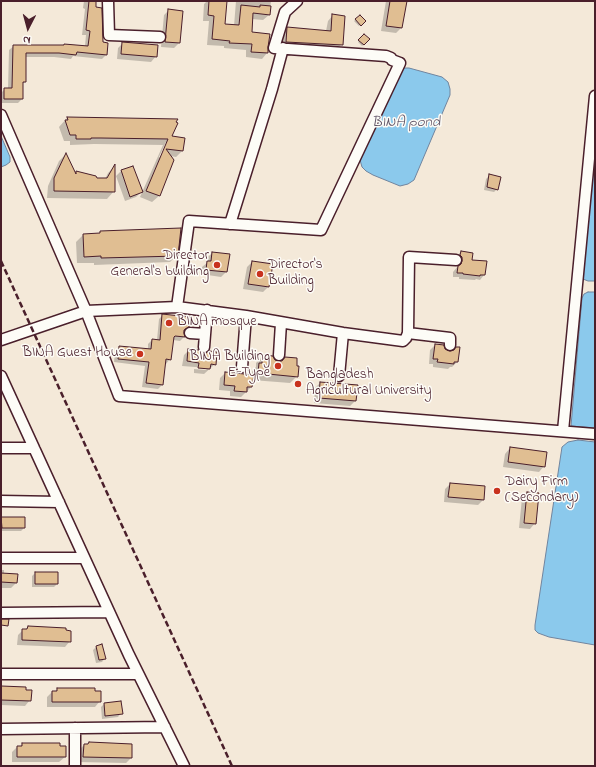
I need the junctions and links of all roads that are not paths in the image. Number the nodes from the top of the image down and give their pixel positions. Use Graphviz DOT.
graph roads {
  1 [pos="108,1"];
  2 [pos="297,1"];
  3 [pos="160,37"];
  4 [pos="283,48"];
  5 [pos="595,96"];
  6 [pos="1,116"];
  7 [pos="230,224"];
  8 [pos="456,260"];
  9 [pos="177,307"];
  10 [pos="207,310"];
  11 [pos="86,311"];
  12 [pos="246,316"];
  13 [pos="281,322"];
  14 [pos="190,333"];
  15 [pos="343,333"];
  16 [pos="408,333"];
  17 [pos="205,334"];
  18 [pos="1,340"];
  19 [pos="450,345"];
  20 [pos="204,347"];
  21 [pos="279,355"];
  22 [pos="242,367"];
  23 [pos="1,376"];
  24 [pos="339,376"];
  25 [pos="563,431"];
  26 [pos="595,434"];
  27 [pos="1,448"];
  28 [pos="34,448"];
  29 [pos="1,501"];
  30 [pos="59,502"];
  31 [pos="1,558"];
  32 [pos="84,558"];
  33 [pos="109,612"];
  34 [pos="1,613"];
  35 [pos="1,674"];
  36 [pos="138,674"];
  37 [pos="165,727"];
  38 [pos="75,728"];
  39 [pos="1,729"];
  40 [pos="75,766"];
  41 [pos="184,766"];
  1 -- 3 [label="street"];
  2 -- 4 [label="street"];
  4 -- 7 [label="street"];
  4 -- 7 [label="street"];
  5 -- 25 [label="street"];
  6 -- 11 [label="street"];
  7 -- 9 [label="street"];
  8 -- 16 [label="street"];
  9 -- 10 [label="street"];
  9 -- 11 [label="street"];
  10 -- 12 [label="street"];
  10 -- 17 [label="street"];
  11 -- 18 [label="street"];
  11 -- 25 [label="street"];
  12 -- 13 [label="street"];
  12 -- 22 [label="street"];
  13 -- 15 [label="street"];
  13 -- 21 [label="street"];
  14 -- 17 [label="street"];
  15 -- 16 [label="street"];
  15 -- 24 [label="street"];
  16 -- 19 [label="street"];
  17 -- 20 [label="street"];
  23 -- 28 [label="street"];
  25 -- 26 [label="street"];
  27 -- 28 [label="street"];
  28 -- 30 [label="street"];
  29 -- 30 [label="street"];
  30 -- 32 [label="street"];
  31 -- 32 [label="street"];
  32 -- 33 [label="street"];
  33 -- 34 [label="street"];
  33 -- 36 [label="street"];
  35 -- 36 [label="street"];
  36 -- 37 [label="street"];
  37 -- 38 [label="street"];
  37 -- 41 [label="street"];
  38 -- 39 [label="street"];
  38 -- 40 [label="street"];
}
